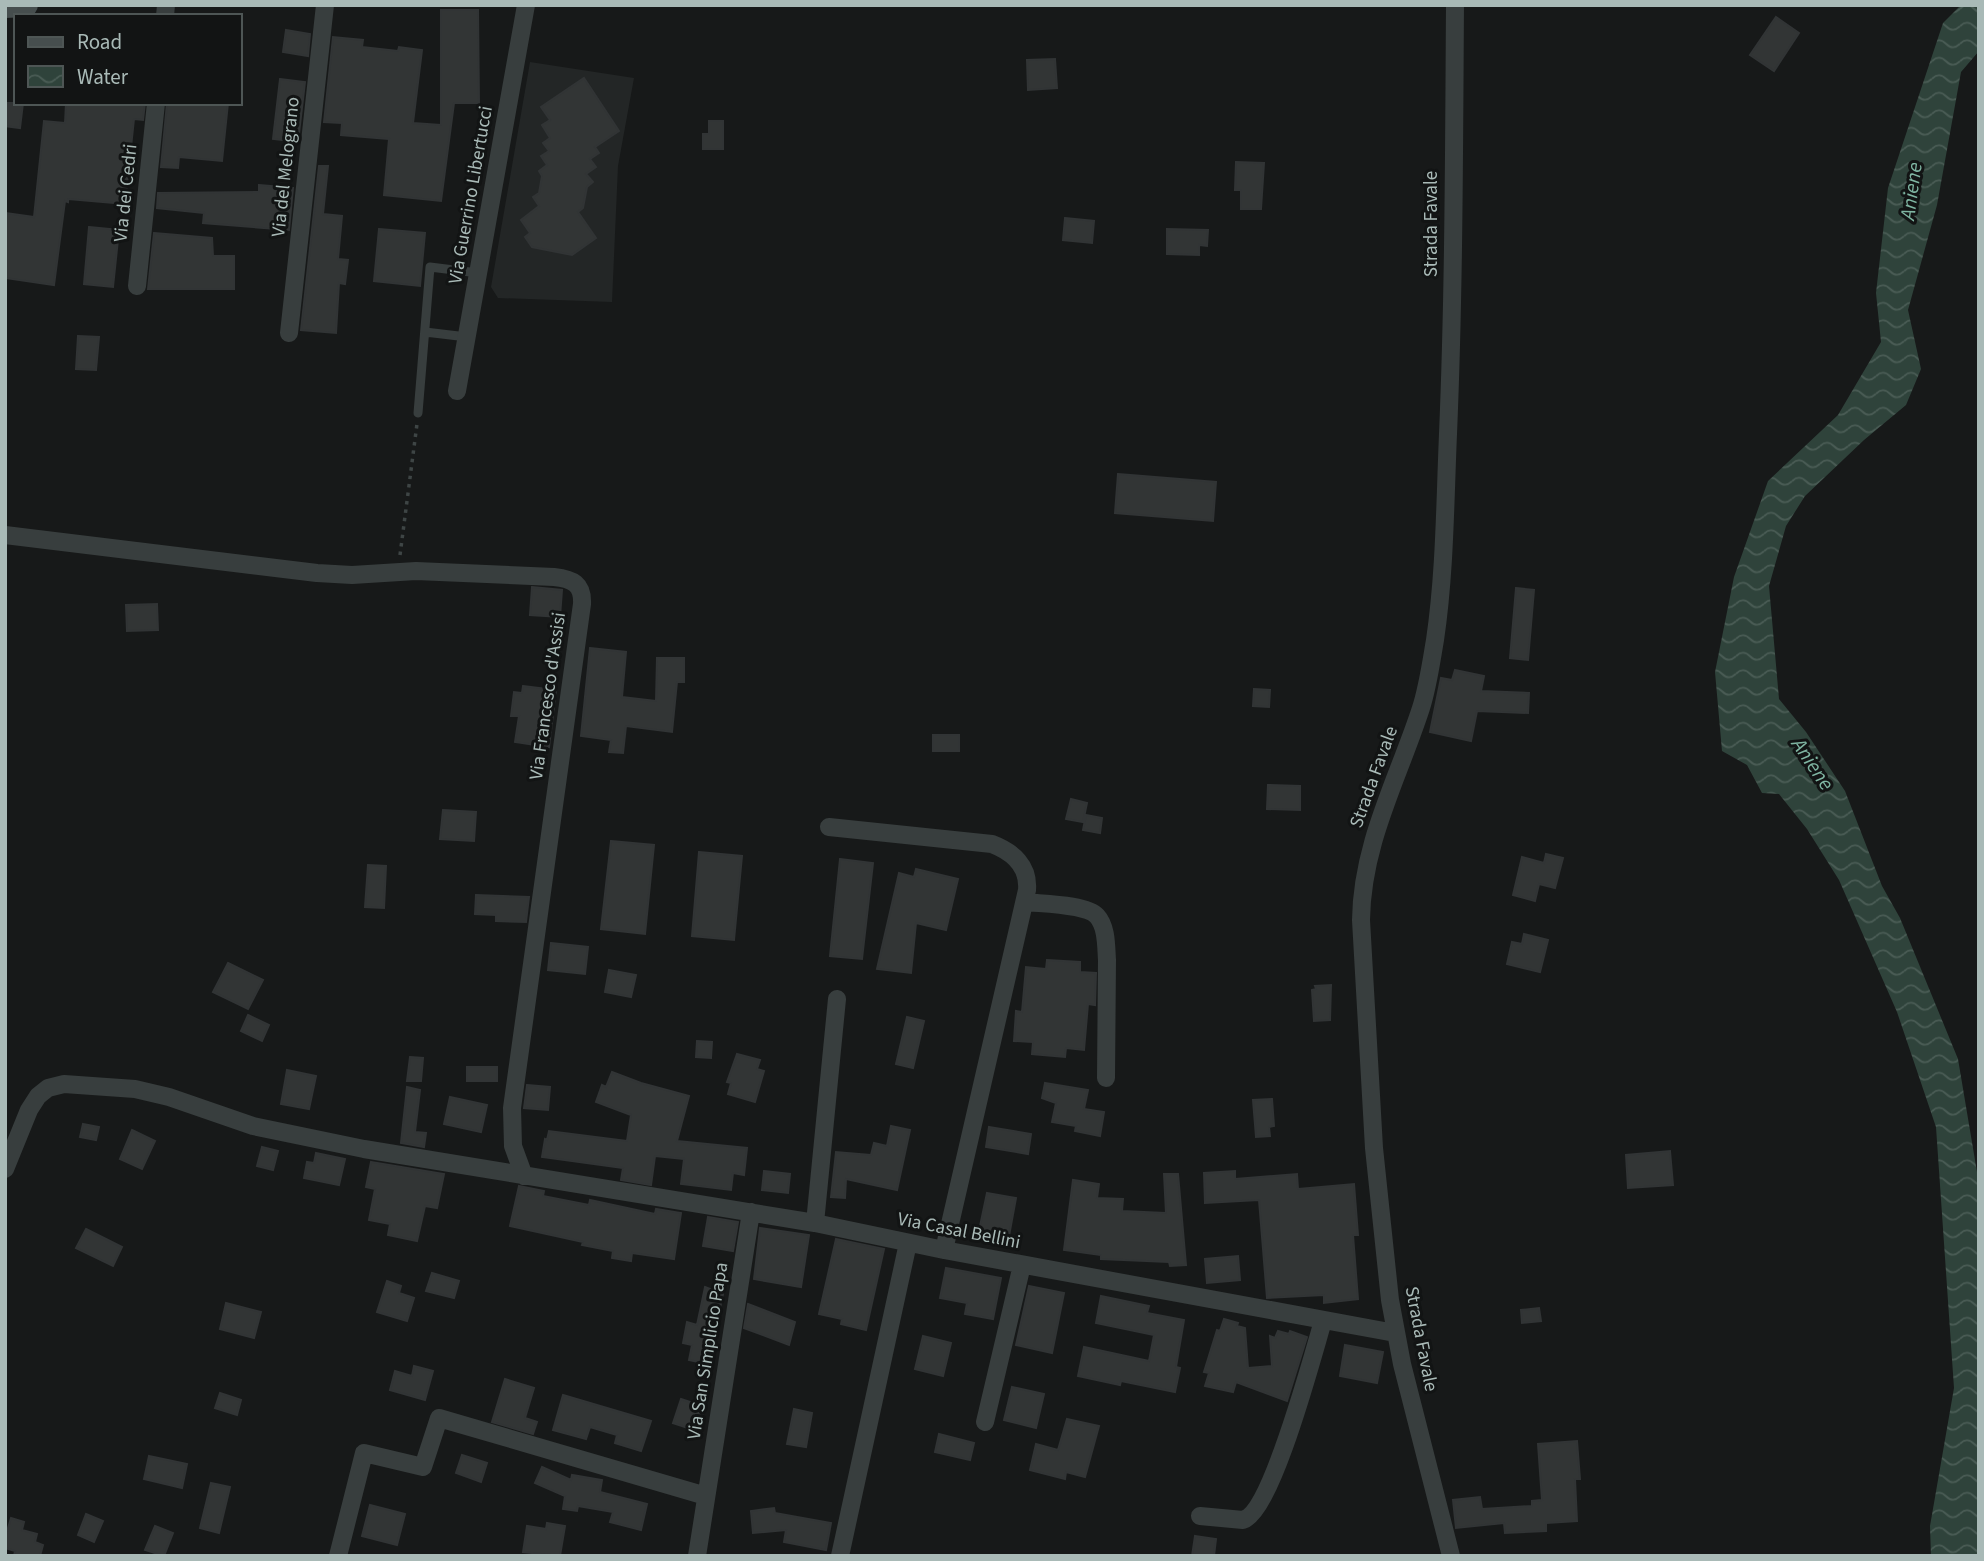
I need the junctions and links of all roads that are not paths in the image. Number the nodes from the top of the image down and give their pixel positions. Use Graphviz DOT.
graph roads {
  1 [pos="26,5"];
  2 [pos="325,5"];
  3 [pos="526,5"];
  4 [pos="1455,5"];
  5 [pos="5,6"];
  6 [pos="156,105"];
  7 [pos="478,273"];
  8 [pos="137,286"];
  9 [pos="425,332"];
  10 [pos="289,333"];
  11 [pos="467,337"];
  12 [pos="457,391"];
  13 [pos="418,413"];
  14 [pos="5,535"];
  15 [pos="829,827"];
  16 [pos="1025,902"];
  17 [pos="837,999"];
  18 [pos="1106,1078"];
  19 [pos="9,1151"];
  20 [pos="5,1169"];
  21 [pos="519,1176"];
  22 [pos="751,1212"];
  23 [pos="815,1223"];
  24 [pos="908,1242"];
  25 [pos="944,1250"];
  26 [pos="1022,1265"];
  27 [pos="1323,1321"];
  28 [pos="1395,1333"];
  29 [pos="985,1422"];
  30 [pos="706,1496"];
  31 [pos="1200,1516"];
  32 [pos="338,1556"];
  33 [pos="697,1556"];
  34 [pos="840,1556"];
  35 [pos="1451,1556"];
  1 -- 5 [label="street"];
  2 -- 10 [label="street, Via del Melograno"];
  3 -- 7 [label="street, Via Guerrino Libertucci"];
  4 -- 28 [label="street, Strada Favale"];
  6 -- 8 [label="street, Via dei Cedri"];
  7 -- 9 [label="lane"];
  7 -- 11 [label="street, Via Guerrino Libertucci"];
  9 -- 11 [label="lane"];
  9 -- 13 [label="lane"];
  11 -- 12 [label="street, Via Guerrino Libertucci"];
  14 -- 21 [label="street, Via Francesco d'Assisi"];
  15 -- 16 [label="street"];
  16 -- 18 [label="street"];
  16 -- 25 [label="street"];
  17 -- 23 [label="street"];
  19 -- 20 [label="street"];
  19 -- 21 [label="street, Via Casal Bellini"];
  21 -- 22 [label="street, Via Casal Bellini"];
  22 -- 23 [label="street, Via Casal Bellini"];
  22 -- 30 [label="street, Via San Simplicio Papa"];
  23 -- 24 [label="street, Via Casal Bellini"];
  24 -- 25 [label="street, Via Casal Bellini"];
  24 -- 34 [label="street"];
  25 -- 26 [label="street, Via Casal Bellini"];
  26 -- 27 [label="street, Via Casal Bellini"];
  26 -- 29 [label="street"];
  27 -- 28 [label="street, Via Casal Bellini"];
  27 -- 31 [label="street"];
  28 -- 35 [label="street, Strada Favale"];
  30 -- 32 [label="street"];
  30 -- 33 [label="street, Via San Simplicio Papa"];
}
